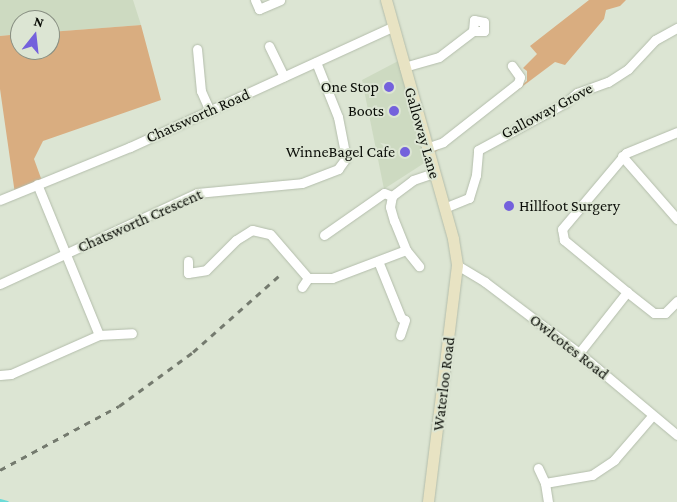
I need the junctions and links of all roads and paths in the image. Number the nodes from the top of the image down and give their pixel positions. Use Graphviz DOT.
graph roads {
  1 [pos="255,0"];
  2 [pos="280,0"];
  3 [pos="386,0"];
  4 [pos="394,26"];
  5 [pos="677,28"];
  6 [pos="473,31"];
  7 [pos="269,46"];
  8 [pos="197,49"];
  9 [pos="316,62"];
  10 [pos="512,66"];
  11 [pos="404,67"];
  12 [pos="284,77"];
  13 [pos="210,111"];
  14 [pos="677,132"];
  15 [pos="426,148"];
  16 [pos="622,156"];
  17 [pos="433,173"];
  18 [pos="37,184"];
  19 [pos="392,196"];
  20 [pos="0,200"];
  21 [pos="444,208"];
  22 [pos="677,219"];
  23 [pos="324,235"];
  24 [pos="406,250"];
  25 [pos="65,254"];
  26 [pos="188,261"];
  27 [pos="378,261"];
  28 [pos="457,265"];
  29 [pos="419,266"];
  30 [pos="308,278"];
  31 [pos="0,284"];
  32 [pos="302,287"];
  33 [pos="627,292"];
  34 [pos="677,301"];
  35 [pos="132,333"];
  36 [pos="99,335"];
  37 [pos="400,335"];
  38 [pos="579,353"];
  39 [pos="0,375"];
  40 [pos="652,416"];
  41 [pos="677,434"];
  42 [pos="538,468"];
  43 [pos="545,483"];
  44 [pos="428,502"];
  45 [pos="548,502"];
  1 -- 2 [label="street"];
  3 -- 4 [label="main road, Galloway Lane"];
  4 -- 9 [label="street, Chatsworth Road"];
  4 -- 11 [label="main road, Galloway Lane"];
  5 -- 21 [label="street, Galloway Grove"];
  6 -- 11 [label="street"];
  7 -- 12 [label="street"];
  8 -- 13 [label="street"];
  9 -- 12 [label="street, Chatsworth Road"];
  9 -- 25 [label="street, Chatsworth Crescent"];
  10 -- 15 [label="street"];
  11 -- 15 [label="main road, Galloway Lane"];
  12 -- 13 [label="street, Chatsworth Road"];
  13 -- 18 [label="street, Chatsworth Road"];
  14 -- 16 [label="street"];
  15 -- 17 [label="main road, Galloway Lane"];
  16 -- 22 [label="street"];
  16 -- 33 [label="street"];
  17 -- 19 [label="street"];
  17 -- 21 [label="main road, Galloway Lane"];
  18 -- 20 [label="street, Chatsworth Road"];
  18 -- 25 [label="street"];
  19 -- 23 [label="street"];
  19 -- 24 [label="street"];
  21 -- 28 [label="main road, Galloway Lane"];
  24 -- 27 [label="street"];
  24 -- 29 [label="street"];
  25 -- 31 [label="street, Chatsworth Crescent"];
  25 -- 36 [label="street"];
  26 -- 30 [label="street"];
  27 -- 30 [label="street"];
  27 -- 37 [label="street"];
  28 -- 38 [label="street, Owlcotes Road"];
  28 -- 44 [label="main road, Waterloo Road"];
  30 -- 32 [label="street"];
  33 -- 34 [label="street"];
  33 -- 38 [label="street"];
  35 -- 36 [label="street"];
  36 -- 39 [label="street"];
  38 -- 40 [label="street, Owlcotes Road"];
  40 -- 41 [label="street, Owlcotes Road"];
  40 -- 43 [label="street"];
  42 -- 43 [label="street"];
  43 -- 45 [label="street"];
}
